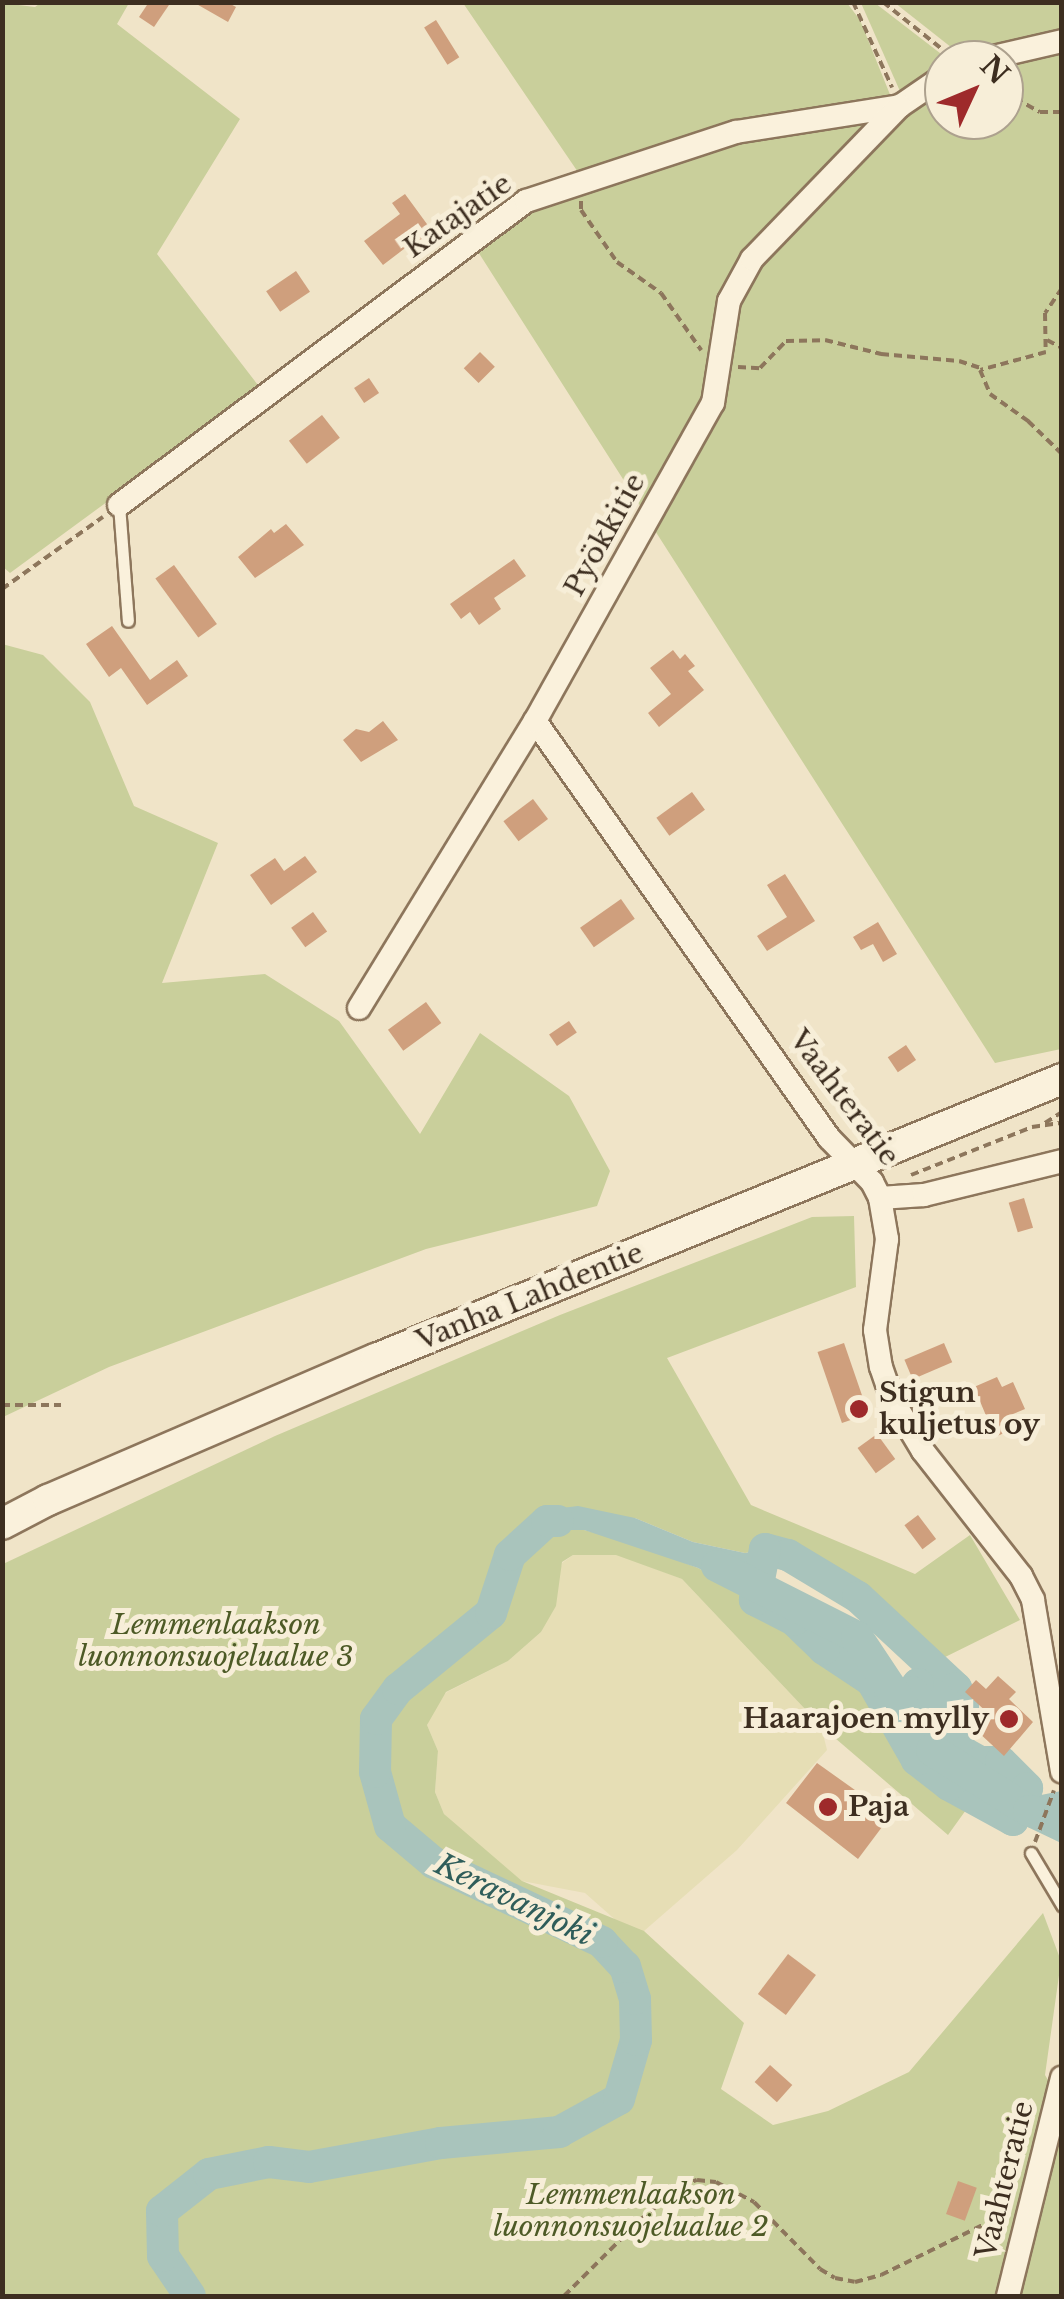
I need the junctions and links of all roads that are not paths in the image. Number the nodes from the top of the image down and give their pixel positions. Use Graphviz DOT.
graph roads {
  1 [pos="1062,41"];
  2 [pos="1024,50"];
  3 [pos="924,90"];
  4 [pos="900,106"];
  5 [pos="119,505"];
  6 [pos="128,620"];
  7 [pos="535,720"];
  8 [pos="358,1008"];
  9 [pos="1062,1079"];
  10 [pos="1062,1161"];
  11 [pos="869,1182"];
  12 [pos="2,1524"];
  13 [pos="1061,1772"];
  14 [pos="1031,1853"];
  15 [pos="1062,1905"];
  16 [pos="1062,2078"];
  17 [pos="1008,2296"];
  1 -- 2 [label="street"];
  3 -- 4 [label="street, Katajatie"];
  4 -- 5 [label="street, Katajatie"];
  4 -- 7 [label="street, Pyökkitie"];
  5 -- 6 [label="lane"];
  7 -- 8 [label="street, Pyökkitie"];
  7 -- 11 [label="street, Vaahteratie"];
  9 -- 11 [label="main road, Vanha Lahdentie"];
  10 -- 11 [label="street"];
  11 -- 12 [label="main road, Vanha Lahdentie"];
  11 -- 13 [label="street, Vaahteratie"];
  14 -- 15 [label="lane"];
  16 -- 17 [label="street, Vaahteratie"];
}
